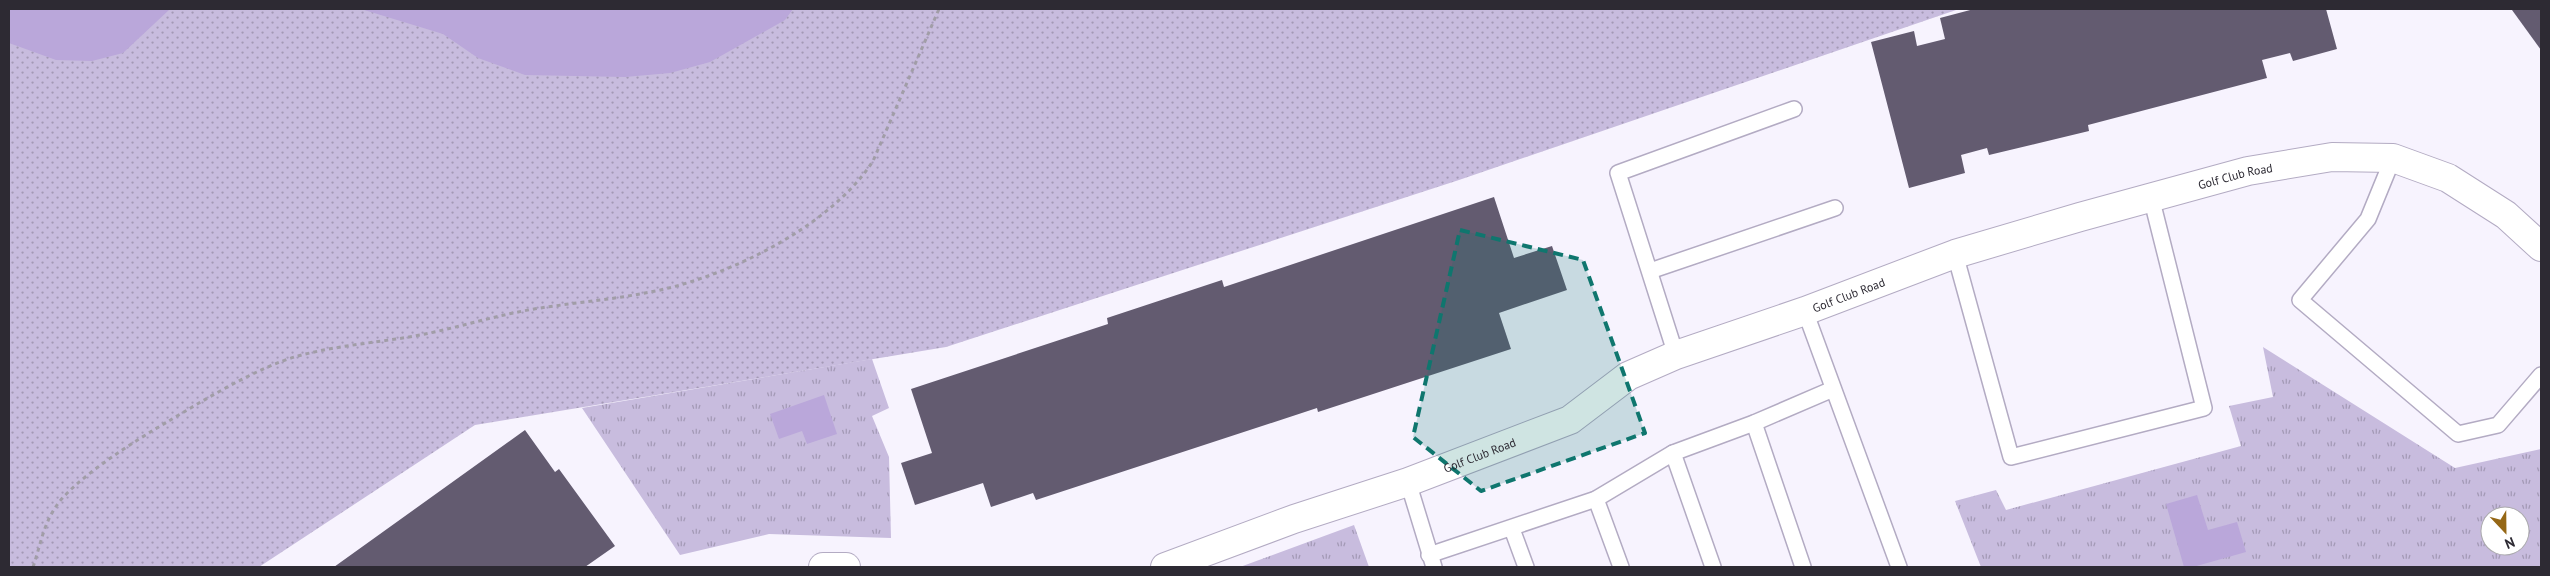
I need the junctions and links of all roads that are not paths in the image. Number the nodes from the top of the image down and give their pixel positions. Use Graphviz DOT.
graph roads {
  1 [pos="1794,109"];
  2 [pos="2393,158"];
  3 [pos="2151,197"];
  4 [pos="1834,208"];
  5 [pos="2541,247"];
  6 [pos="1955,254"];
  7 [pos="1650,271"];
  8 [pos="1805,311"];
  9 [pos="1676,355"];
  10 [pos="2541,375"];
  11 [pos="1833,389"];
  12 [pos="1754,423"];
  13 [pos="1673,453"];
  14 [pos="1408,482"];
  15 [pos="1596,499"];
  16 [pos="1512,529"];
  17 [pos="1432,561"];
  18 [pos="823,567"];
  19 [pos="846,567"];
  20 [pos="1165,567"];
  21 [pos="1526,567"];
  22 [pos="1621,567"];
  23 [pos="1713,567"];
  24 [pos="1803,567"];
  25 [pos="1899,567"];
  1 -- 7 [label="lane"];
  2 -- 3 [label="street, Golf Club Road"];
  2 -- 5 [label="street, Golf Club Road"];
  2 -- 10 [label="lane"];
  3 -- 6 [label="street, Golf Club Road"];
  3 -- 6 [label="lane"];
  4 -- 7 [label="lane"];
  6 -- 8 [label="street, Golf Club Road"];
  7 -- 9 [label="lane"];
  8 -- 9 [label="street, Golf Club Road"];
  8 -- 11 [label="lane"];
  9 -- 14 [label="street, Golf Club Road"];
  11 -- 12 [label="lane"];
  11 -- 25 [label="lane"];
  12 -- 13 [label="lane"];
  12 -- 24 [label="lane"];
  13 -- 15 [label="lane"];
  13 -- 23 [label="lane"];
  14 -- 17 [label="lane"];
  14 -- 20 [label="street, Golf Club Road"];
  15 -- 16 [label="lane"];
  15 -- 22 [label="lane"];
  16 -- 17 [label="lane"];
  16 -- 21 [label="lane"];
  18 -- 19 [label="street"];
}
